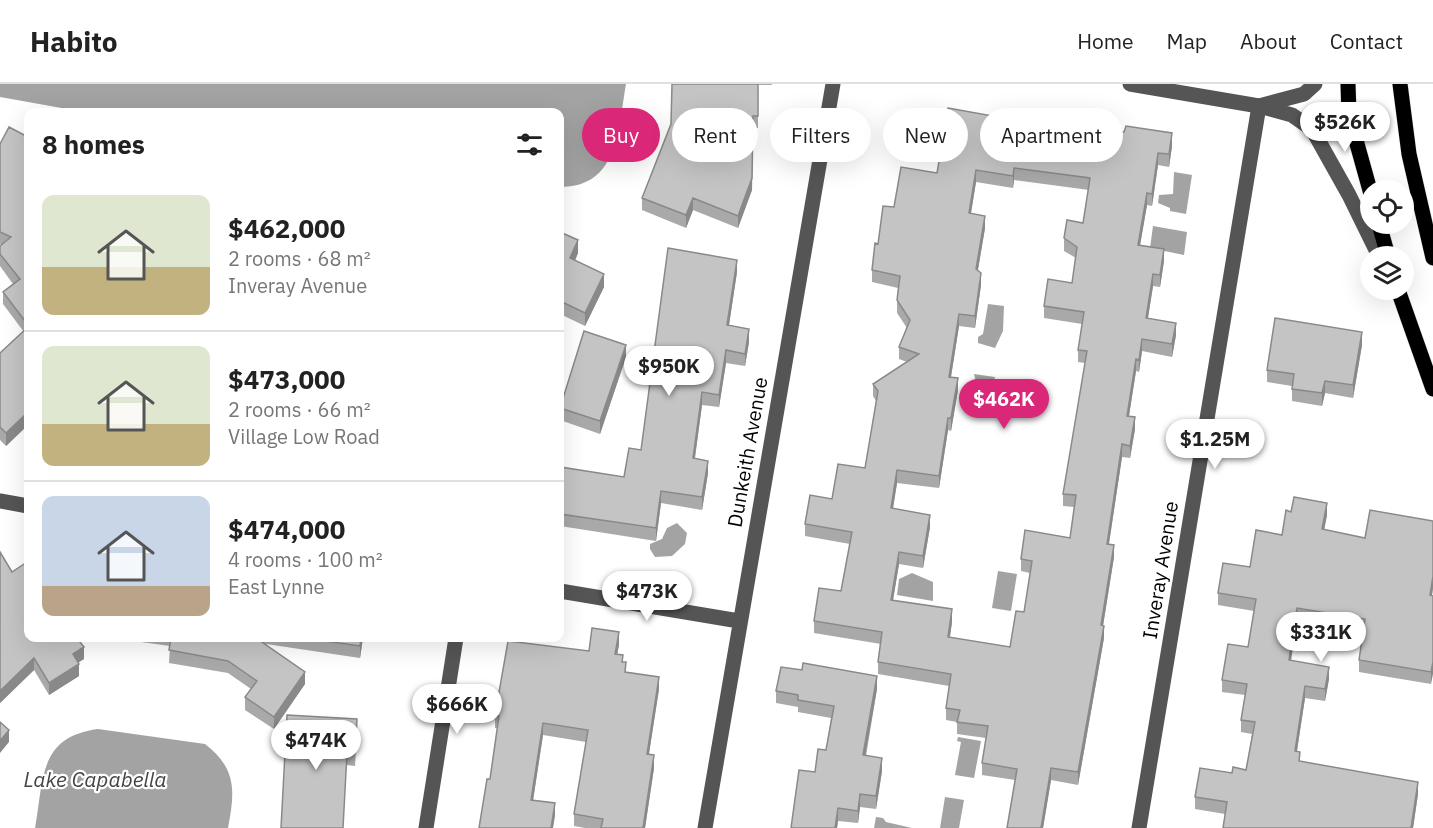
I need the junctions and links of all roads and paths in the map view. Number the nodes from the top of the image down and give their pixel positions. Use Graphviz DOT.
graph roads {
  1 [pos="833,84"];
  2 [pos="1130,84"];
  3 [pos="1315,84"];
  4 [pos="1348,84"];
  5 [pos="1400,84"];
  6 [pos="1259,106"];
  7 [pos="1367,180"];
  8 [pos="1374,246"];
  9 [pos="1433,258"];
  10 [pos="1401,300"];
  11 [pos="1433,389"];
  12 [pos="0,501"];
  13 [pos="24,505"];
  14 [pos="564,592"];
  15 [pos="739,621"];
  16 [pos="455,642"];
  17 [pos="426,828"];
  18 [pos="705,828"];
  19 [pos="1139,828"];
  1 -- 15 [label="street, Dunkeith Avenue"];
  2 -- 6 [label="street"];
  3 -- 6 [label="street"];
  4 -- 7 [label="main road"];
  5 -- 9 [label="main road"];
  6 -- 8 [label="street"];
  6 -- 19 [label="street, Inveray Avenue"];
  10 -- 11 [label="main road"];
  12 -- 13 [label="street"];
  14 -- 15 [label="street"];
  15 -- 18 [label="street, Dunkeith Avenue"];
  16 -- 17 [label="street"];
}
